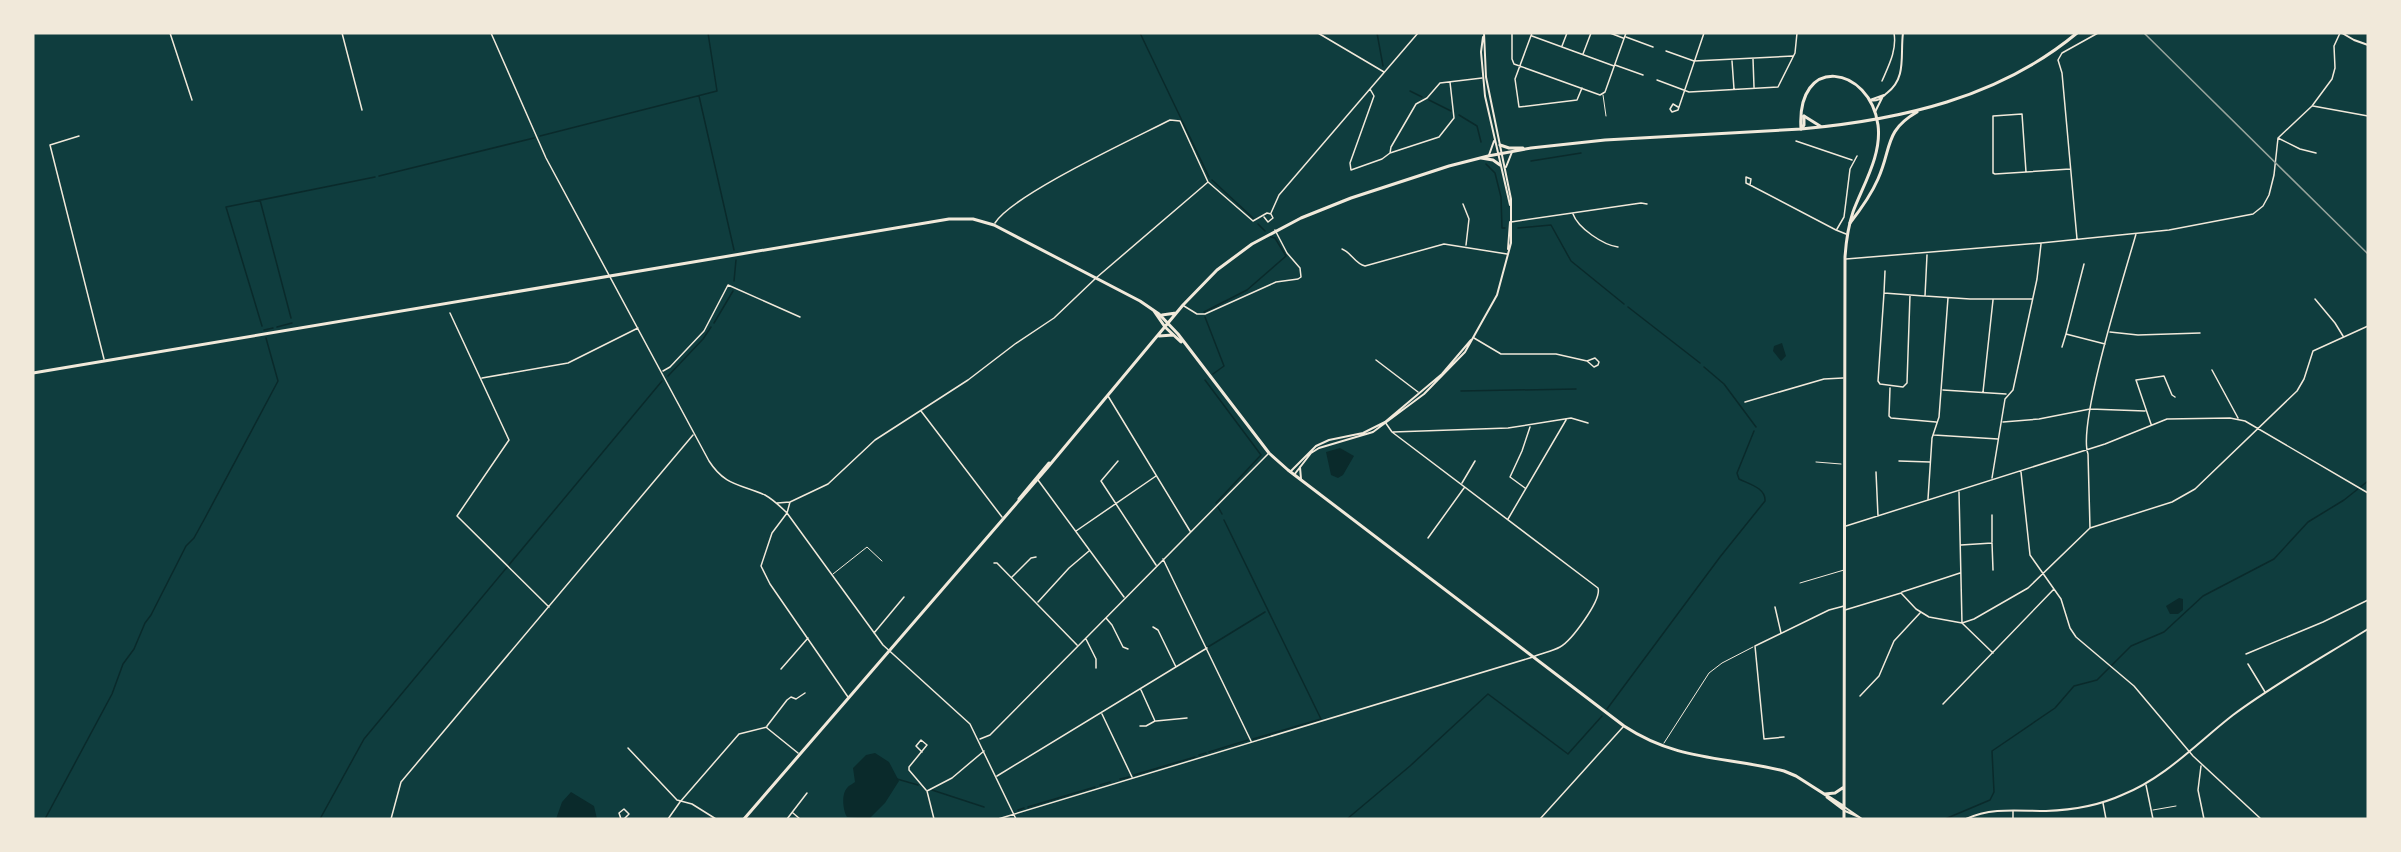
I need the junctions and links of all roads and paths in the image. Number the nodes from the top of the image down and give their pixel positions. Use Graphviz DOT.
graph roads {
  1 [pos="170,33"];
  2 [pos="342,33"];
  3 [pos="491,33"];
  4 [pos="1318,33"];
  5 [pos="1418,33"];
  6 [pos="1484,33"];
  7 [pos="1512,33"];
  8 [pos="1567,33"];
  9 [pos="1591,33"];
  10 [pos="1610,33"];
  11 [pos="1626,33"];
  12 [pos="1704,33"];
  13 [pos="1797,33"];
  14 [pos="1894,33"];
  15 [pos="1903,33"];
  16 [pos="2077,33"];
  17 [pos="2098,33"];
  18 [pos="2341,33"];
  19 [pos="2347,34"];
  20 [pos="1531,35"];
  21 [pos="1624,38"];
  22 [pos="2368,45"];
  23 [pos="1562,47"];
  24 [pos="1653,47"];
  25 [pos="1666,51"];
  26 [pos="1583,55"];
  27 [pos="1794,56"];
  28 [pos="1753,58"];
  29 [pos="1732,59"];
  30 [pos="1694,61"];
  31 [pos="1520,66"];
  32 [pos="1614,66"];
  33 [pos="1385,72"];
  34 [pos="1643,75"];
  35 [pos="1483,78"];
  36 [pos="1657,80"];
  37 [pos="1450,81"];
  38 [pos="1882,81"];
  39 [pos="1581,88"];
  40 [pos="1755,88"];
  41 [pos="1370,89"];
  42 [pos="1685,90"];
  43 [pos="1734,90"];
  44 [pos="1886,94"];
  45 [pos="1603,95"];
  46 [pos="1882,98"];
  47 [pos="192,100"];
  48 [pos="1870,100"];
  49 [pos="1678,106"];
  50 [pos="2312,106"];
  51 [pos="1922,109"];
  52 [pos="362,110"];
  53 [pos="1802,112"];
  54 [pos="1875,113"];
  55 [pos="1606,116"];
  56 [pos="1804,116"];
  57 [pos="2368,116"];
  58 [pos="1821,127"];
  59 [pos="1801,129"];
  60 [pos="79,136"];
  61 [pos="1495,138"];
  62 [pos="2278,138"];
  63 [pos="1796,141"];
  64 [pos="1500,145"];
  65 [pos="1531,148"];
  66 [pos="1512,152"];
  67 [pos="1390,153"];
  68 [pos="2316,153"];
  69 [pos="1500,154"];
  70 [pos="1488,156"];
  71 [pos="1857,156"];
  72 [pos="1480,158"];
  73 [pos="1852,161"];
  74 [pos="1500,165"];
  75 [pos="2071,169"];
  76 [pos="1506,170"];
  77 [pos="2026,172"];
  78 [pos="1208,182"];
  79 [pos="1750,185"];
  80 [pos="1463,204"];
  81 [pos="1647,204"];
  82 [pos="1510,205"];
  83 [pos="1270,213"];
  84 [pos="1573,213"];
  85 [pos="1264,217"];
  86 [pos="1510,222"];
  87 [pos="1850,223"];
  88 [pos="994,225"];
  89 [pos="1275,230"];
  90 [pos="1836,230"];
  91 [pos="2136,233"];
  92 [pos="1847,234"];
  93 [pos="2077,240"];
  94 [pos="2041,243"];
  95 [pos="1466,246"];
  96 [pos="1618,247"];
  97 [pos="1342,249"];
  98 [pos="1927,253"];
  99 [pos="1508,254"];
  100 [pos="1845,259"];
  101 [pos="2084,264"];
  102 [pos="1886,272"];
  103 [pos="610,276"];
  104 [pos="1096,278"];
  105 [pos="1884,293"];
  106 [pos="1910,295"];
  107 [pos="1925,296"];
  108 [pos="1948,298"];
  109 [pos="1993,299"];
  110 [pos="2033,299"];
  111 [pos="2315,299"];
  112 [pos="1183,305"];
  113 [pos="1154,311"];
  114 [pos="450,313"];
  115 [pos="1176,313"];
  116 [pos="1160,315"];
  117 [pos="800,317"];
  118 [pos="1169,322"];
  119 [pos="2368,326"];
  120 [pos="1165,327"];
  121 [pos="638,328"];
  122 [pos="2109,332"];
  123 [pos="2200,333"];
  124 [pos="2066,334"];
  125 [pos="1173,335"];
  126 [pos="1157,337"];
  127 [pos="2343,337"];
  128 [pos="1473,338"];
  129 [pos="1183,343"];
  130 [pos="2106,345"];
  131 [pos="2062,347"];
  132 [pos="1376,360"];
  133 [pos="104,361"];
  134 [pos="1587,361"];
  135 [pos="2212,370"];
  136 [pos="662,371"];
  137 [pos="33,374"];
  138 [pos="482,378"];
  139 [pos="1844,378"];
  140 [pos="1890,386"];
  141 [pos="1941,390"];
  142 [pos="1983,392"];
  143 [pos="1420,393"];
  144 [pos="1107,395"];
  145 [pos="2007,395"];
  146 [pos="2175,397"];
  147 [pos="1745,402"];
  148 [pos="2090,409"];
  149 [pos="921,411"];
  150 [pos="2145,411"];
  151 [pos="1566,419"];
  152 [pos="2238,419"];
  153 [pos="1937,422"];
  154 [pos="2002,422"];
  155 [pos="1386,423"];
  156 [pos="1588,423"];
  157 [pos="2152,425"];
  158 [pos="1531,426"];
  159 [pos="2260,428"];
  160 [pos="1392,432"];
  161 [pos="693,434"];
  162 [pos="1933,435"];
  163 [pos="1998,439"];
  164 [pos="2086,450"];
  165 [pos="1269,453"];
  166 [pos="1118,460"];
  167 [pos="1475,461"];
  168 [pos="1899,461"];
  169 [pos="1816,462"];
  170 [pos="1930,462"];
  171 [pos="1844,464"];
  172 [pos="1300,467"];
  173 [pos="2021,471"];
  174 [pos="1876,472"];
  175 [pos="1292,474"];
  176 [pos="1157,476"];
  177 [pos="1036,478"];
  178 [pos="1992,480"];
  179 [pos="1301,481"];
  180 [pos="1461,484"];
  181 [pos="1465,488"];
  182 [pos="1526,489"];
  183 [pos="1959,490"];
  184 [pos="2368,493"];
  185 [pos="1928,501"];
  186 [pos="790,502"];
  187 [pos="777,503"];
  188 [pos="1115,503"];
  189 [pos="787,513"];
  190 [pos="1992,515"];
  191 [pos="1879,517"];
  192 [pos="1002,518"];
  193 [pos="1508,520"];
  194 [pos="1844,526"];
  195 [pos="2090,528"];
  196 [pos="1075,531"];
  197 [pos="1190,531"];
  198 [pos="1428,538"];
  199 [pos="1992,543"];
  200 [pos="1960,544"];
  201 [pos="1089,551"];
  202 [pos="1036,557"];
  203 [pos="1163,559"];
  204 [pos="882,561"];
  205 [pos="993,563"];
  206 [pos="1156,566"];
  207 [pos="1844,570"];
  208 [pos="1992,570"];
  209 [pos="1961,573"];
  210 [pos="2043,574"];
  211 [pos="832,575"];
  212 [pos="1011,578"];
  213 [pos="1800,583"];
  214 [pos="2054,589"];
  215 [pos="1901,593"];
  216 [pos="904,597"];
  217 [pos="1125,598"];
  218 [pos="2368,600"];
  219 [pos="1038,603"];
  220 [pos="549,607"];
  221 [pos="1775,607"];
  222 [pos="1844,608"];
  223 [pos="1920,612"];
  224 [pos="1105,618"];
  225 [pos="1962,623"];
  226 [pos="1153,627"];
  227 [pos="2368,629"];
  228 [pos="874,633"];
  229 [pos="1782,633"];
  230 [pos="808,638"];
  231 [pos="1085,638"];
  232 [pos="1078,645"];
  233 [pos="1755,646"];
  234 [pos="1207,648"];
  235 [pos="889,650"];
  236 [pos="1128,650"];
  237 [pos="1992,653"];
  238 [pos="2246,654"];
  239 [pos="1533,657"];
  240 [pos="2248,664"];
  241 [pos="1096,668"];
  242 [pos="1176,668"];
  243 [pos="781,669"];
  244 [pos="1140,689"];
  245 [pos="805,693"];
  246 [pos="2265,693"];
  247 [pos="1860,696"];
  248 [pos="849,697"];
  249 [pos="1943,704"];
  250 [pos="1102,713"];
  251 [pos="1187,718"];
  252 [pos="1155,721"];
  253 [pos="1140,726"];
  254 [pos="1624,726"];
  255 [pos="767,727"];
  256 [pos="1784,737"];
  257 [pos="979,740"];
  258 [pos="1251,742"];
  259 [pos="1663,745"];
  260 [pos="628,748"];
  261 [pos="984,751"];
  262 [pos="2189,751"];
  263 [pos="922,752"];
  264 [pos="799,754"];
  265 [pos="2202,766"];
  266 [pos="996,777"];
  267 [pos="1133,778"];
  268 [pos="2146,784"];
  269 [pos="1844,787"];
  270 [pos="927,791"];
  271 [pos="807,793"];
  272 [pos="1824,795"];
  273 [pos="680,802"];
  274 [pos="2103,802"];
  275 [pos="2176,806"];
  276 [pos="1844,808"];
  277 [pos="2013,810"];
  278 [pos="2152,811"];
  279 [pos="792,813"];
  280 [pos="1014,814"];
  281 [pos="1861,818"];
  282 [pos="392,819"];
  283 [pos="668,819"];
  284 [pos="716,819"];
  285 [pos="744,819"];
  286 [pos="787,819"];
  287 [pos="800,819"];
  288 [pos="934,819"];
  289 [pos="998,819"];
  290 [pos="1016,819"];
  291 [pos="1540,819"];
  292 [pos="1844,819"];
  293 [pos="1966,819"];
  294 [pos="2013,819"];
  295 [pos="2106,819"];
  296 [pos="2153,819"];
  297 [pos="2204,819"];
  298 [pos="2261,819"];
  1 -- 47 [label="street"];
  2 -- 52 [label="street"];
  3 -- 103 [label="street"];
  4 -- 33 [label="street"];
  5 -- 33 [label="street"];
  6 -- 35 [label="street"];
  6 -- 64 [label="street"];
  7 -- 31 [label="street"];
  8 -- 23 [label="street"];
  9 -- 26 [label="street"];
  10 -- 21 [label="street"];
  11 -- 21 [label="street"];
  12 -- 30 [label="street"];
  13 -- 27 [label="street"];
  14 -- 38 [label="street"];
  15 -- 44 [label="street"];
  16 -- 51 [label="main road"];
  17 -- 75 [label="street"];
  18 -- 19 [label="street"];
  18 -- 50 [label="street"];
  19 -- 22 [label="street"];
  20 -- 23 [label="street"];
  20 -- 31 [label="street"];
  21 -- 24 [label="street"];
  21 -- 32 [label="street"];
  23 -- 26 [label="street"];
  25 -- 30 [label="street"];
  26 -- 32 [label="street"];
  27 -- 28 [label="street"];
  27 -- 40 [label="street"];
  28 -- 29 [label="street"];
  28 -- 40 [label="street"];
  29 -- 30 [label="street"];
  29 -- 43 [label="street"];
  30 -- 42 [label="street"];
  31 -- 39 [label="street"];
  31 -- 39 [label="street"];
  32 -- 34 [label="street"];
  32 -- 45 [label="street"];
  33 -- 41 [label="street"];
  35 -- 37 [label="street"];
  35 -- 61 [label="street"];
  36 -- 42 [label="street"];
  37 -- 67 [label="street"];
  37 -- 67 [label="street"];
  39 -- 45 [label="street"];
  40 -- 43 [label="street"];
  41 -- 67 [label="street"];
  41 -- 83 [label="street"];
  42 -- 43 [label="street"];
  42 -- 49 [label="street"];
  44 -- 46 [label="street"];
  44 -- 48 [label="street"];
  45 -- 55 [label="lane"];
  46 -- 48 [label="street"];
  46 -- 54 [label="street"];
  48 -- 53 [label="main road"];
  48 -- 54 [label="main road"];
  50 -- 57 [label="street"];
  50 -- 62 [label="street"];
  51 -- 58 [label="main road"];
  51 -- 87 [label="main road"];
  53 -- 56 [label="main road"];
  53 -- 59 [label="main road"];
  54 -- 87 [label="main road"];
  56 -- 58 [label="main road"];
  56 -- 59 [label="main road"];
  58 -- 59 [label="main road"];
  59 -- 65 [label="main road"];
  60 -- 133 [label="street"];
  61 -- 69 [label="street"];
  61 -- 70 [label="street"];
  62 -- 68 [label="street"];
  62 -- 91 [label="street"];
  63 -- 73 [label="street"];
  64 -- 65 [label="main road"];
  64 -- 69 [label="street"];
  65 -- 66 [label="main road"];
  66 -- 69 [label="main road"];
  66 -- 76 [label="street"];
  69 -- 70 [label="main road"];
  69 -- 74 [label="street"];
  69 -- 76 [label="street"];
  70 -- 72 [label="main road"];
  71 -- 73 [label="street"];
  72 -- 74 [label="main road"];
  72 -- 89 [label="main road"];
  73 -- 90 [label="street"];
  74 -- 82 [label="street"];
  75 -- 77 [label="street"];
  75 -- 93 [label="street"];
  76 -- 82 [label="street"];
  77 -- 77 [label="street"];
  78 -- 85 [label="street"];
  78 -- 88 [label="street"];
  78 -- 104 [label="street"];
  79 -- 90 [label="street"];
  80 -- 95 [label="street"];
  81 -- 84 [label="street"];
  82 -- 86 [label="street"];
  83 -- 85 [label="street"];
  83 -- 85 [label="street"];
  84 -- 86 [label="street"];
  84 -- 96 [label="street"];
  86 -- 99 [label="street"];
  87 -- 92 [label="main road"];
  88 -- 103 [label="main road"];
  88 -- 104 [label="main road"];
  89 -- 112 [label="main road"];
  89 -- 112 [label="street"];
  90 -- 92 [label="street"];
  91 -- 93 [label="street"];
  91 -- 122 [label="street"];
  92 -- 100 [label="main road"];
  93 -- 94 [label="street"];
  94 -- 98 [label="street"];
  94 -- 110 [label="street"];
  95 -- 97 [label="street"];
  95 -- 99 [label="street"];
  98 -- 100 [label="street"];
  98 -- 107 [label="street"];
  99 -- 128 [label="street"];
  100 -- 139 [label="main road"];
  101 -- 124 [label="street"];
  102 -- 105 [label="street"];
  103 -- 121 [label="street"];
  103 -- 133 [label="main road"];
  104 -- 113 [label="main road"];
  104 -- 149 [label="street"];
  105 -- 106 [label="street"];
  105 -- 140 [label="street"];
  106 -- 107 [label="street"];
  106 -- 140 [label="street"];
  107 -- 108 [label="street"];
  108 -- 109 [label="street"];
  108 -- 141 [label="street"];
  109 -- 110 [label="street"];
  109 -- 142 [label="street"];
  110 -- 145 [label="street"];
  111 -- 127 [label="street"];
  112 -- 115 [label="main road"];
  113 -- 116 [label="main road"];
  113 -- 120 [label="main road"];
  114 -- 138 [label="street"];
  115 -- 116 [label="main road"];
  115 -- 118 [label="main road"];
  116 -- 118 [label="main road"];
  117 -- 136 [label="street"];
  118 -- 120 [label="main road"];
  118 -- 129 [label="main road"];
  119 -- 127 [label="street"];
  120 -- 125 [label="main road"];
  120 -- 126 [label="main road"];
  121 -- 136 [label="street"];
  121 -- 138 [label="street"];
  122 -- 123 [label="street"];
  122 -- 130 [label="street"];
  124 -- 130 [label="street"];
  124 -- 131 [label="street"];
  125 -- 126 [label="main road"];
  125 -- 129 [label="main road"];
  126 -- 144 [label="main road"];
  127 -- 159 [label="street"];
  128 -- 134 [label="street"];
  128 -- 143 [label="street"];
  128 -- 155 [label="street"];
  129 -- 165 [label="main road"];
  130 -- 148 [label="street"];
  132 -- 143 [label="street"];
  133 -- 137 [label="main road"];
  135 -- 152 [label="street"];
  136 -- 161 [label="street"];
  138 -- 220 [label="street"];
  139 -- 147 [label="street"];
  139 -- 171 [label="main road"];
  140 -- 153 [label="street"];
  141 -- 142 [label="street"];
  141 -- 153 [label="street"];
  142 -- 145 [label="street"];
  143 -- 155 [label="street"];
  144 -- 176 [label="street"];
  144 -- 177 [label="main road"];
  145 -- 154 [label="street"];
  146 -- 150 [label="street"];
  148 -- 150 [label="street"];
  148 -- 154 [label="street"];
  148 -- 164 [label="street"];
  149 -- 186 [label="street"];
  149 -- 192 [label="street"];
  150 -- 157 [label="street"];
  151 -- 156 [label="street"];
  151 -- 158 [label="street"];
  151 -- 182 [label="street"];
  152 -- 157 [label="street"];
  152 -- 159 [label="street"];
  153 -- 162 [label="street"];
  154 -- 163 [label="street"];
  155 -- 160 [label="street"];
  155 -- 172 [label="street"];
  155 -- 175 [label="street"];
  157 -- 164 [label="street"];
  158 -- 160 [label="street"];
  158 -- 182 [label="street"];
  159 -- 184 [label="street"];
  159 -- 195 [label="street"];
  160 -- 180 [label="street"];
  161 -- 187 [label="street"];
  161 -- 220 [label="street"];
  162 -- 163 [label="street"];
  162 -- 170 [label="street"];
  163 -- 178 [label="street"];
  164 -- 173 [label="street"];
  164 -- 195 [label="street"];
  165 -- 175 [label="main road"];
  165 -- 197 [label="street"];
  166 -- 188 [label="street"];
  167 -- 180 [label="street"];
  168 -- 170 [label="street"];
  169 -- 171 [label="lane"];
  170 -- 185 [label="street"];
  171 -- 194 [label="main road"];
  172 -- 175 [label="street"];
  172 -- 179 [label="street"];
  173 -- 178 [label="street"];
  173 -- 210 [label="street"];
  174 -- 191 [label="street"];
  175 -- 179 [label="main road"];
  176 -- 188 [label="street"];
  176 -- 197 [label="street"];
  177 -- 192 [label="main road"];
  177 -- 196 [label="street"];
  178 -- 183 [label="street"];
  179 -- 239 [label="main road"];
  180 -- 181 [label="street"];
  181 -- 193 [label="street"];
  181 -- 198 [label="street"];
  182 -- 193 [label="street"];
  183 -- 185 [label="street"];
  183 -- 200 [label="street"];
  185 -- 191 [label="street"];
  186 -- 187 [label="street"];
  186 -- 189 [label="street"];
  187 -- 189 [label="street"];
  188 -- 196 [label="street"];
  188 -- 206 [label="street"];
  189 -- 211 [label="street"];
  189 -- 230 [label="street"];
  190 -- 199 [label="street"];
  191 -- 194 [label="street"];
  192 -- 235 [label="main road"];
  193 -- 239 [label="street"];
  194 -- 207 [label="main road"];
  195 -- 210 [label="street"];
  196 -- 201 [label="street"];
  197 -- 203 [label="street"];
  199 -- 200 [label="street"];
  199 -- 208 [label="street"];
  200 -- 209 [label="street"];
  201 -- 217 [label="street"];
  201 -- 219 [label="street"];
  202 -- 212 [label="street"];
  203 -- 206 [label="street"];
  203 -- 234 [label="street"];
  204 -- 211 [label="lane"];
  205 -- 212 [label="street"];
  206 -- 217 [label="street"];
  207 -- 213 [label="lane"];
  207 -- 222 [label="main road"];
  209 -- 215 [label="street"];
  209 -- 225 [label="street"];
  210 -- 214 [label="street"];
  210 -- 225 [label="street"];
  211 -- 228 [label="street"];
  212 -- 219 [label="street"];
  214 -- 237 [label="street"];
  214 -- 262 [label="street"];
  215 -- 222 [label="street"];
  215 -- 223 [label="street"];
  216 -- 228 [label="street"];
  217 -- 224 [label="street"];
  218 -- 238 [label="street"];
  219 -- 232 [label="street"];
  220 -- 282 [label="street"];
  221 -- 229 [label="street"];
  222 -- 229 [label="street"];
  222 -- 269 [label="main road"];
  223 -- 225 [label="street"];
  223 -- 247 [label="street"];
  224 -- 231 [label="street"];
  224 -- 236 [label="street"];
  225 -- 237 [label="street"];
  226 -- 242 [label="street"];
  227 -- 246 [label="street"];
  228 -- 235 [label="street"];
  229 -- 233 [label="street"];
  230 -- 243 [label="street"];
  230 -- 248 [label="street"];
  231 -- 232 [label="street"];
  231 -- 241 [label="street"];
  232 -- 257 [label="street"];
  233 -- 256 [label="street"];
  233 -- 259 [label="lane"];
  234 -- 242 [label="street"];
  234 -- 258 [label="street"];
  235 -- 248 [label="main road"];
  235 -- 257 [label="street"];
  237 -- 249 [label="street"];
  239 -- 254 [label="main road"];
  239 -- 258 [label="street"];
  240 -- 246 [label="street"];
  242 -- 244 [label="street"];
  244 -- 250 [label="street"];
  244 -- 252 [label="street"];
  245 -- 255 [label="street"];
  246 -- 262 [label="street"];
  248 -- 264 [label="main road"];
  250 -- 266 [label="street"];
  250 -- 267 [label="street"];
  251 -- 252 [label="street"];
  252 -- 253 [label="street"];
  254 -- 259 [label="main road"];
  254 -- 291 [label="street"];
  255 -- 264 [label="street"];
  255 -- 273 [label="street"];
  257 -- 261 [label="street"];
  258 -- 267 [label="street"];
  259 -- 272 [label="main road"];
  260 -- 273 [label="street"];
  261 -- 266 [label="street"];
  261 -- 270 [label="street"];
  262 -- 265 [label="street"];
  262 -- 268 [label="street"];
  263 -- 270 [label="street"];
  264 -- 285 [label="main road"];
  265 -- 297 [label="street"];
  265 -- 298 [label="street"];
  266 -- 280 [label="street"];
  267 -- 280 [label="street"];
  268 -- 274 [label="street"];
  268 -- 278 [label="street"];
  269 -- 272 [label="main road"];
  269 -- 276 [label="main road"];
  270 -- 288 [label="street"];
  271 -- 279 [label="street"];
  272 -- 276 [label="main road"];
  273 -- 283 [label="street"];
  273 -- 284 [label="street"];
  274 -- 277 [label="street"];
  274 -- 295 [label="street"];
  275 -- 278 [label="lane"];
  276 -- 281 [label="street"];
  276 -- 292 [label="main road"];
  277 -- 293 [label="street"];
  277 -- 294 [label="street"];
  278 -- 296 [label="street"];
  279 -- 286 [label="street"];
  279 -- 287 [label="street"];
  280 -- 289 [label="street"];
  280 -- 290 [label="street"];
}
